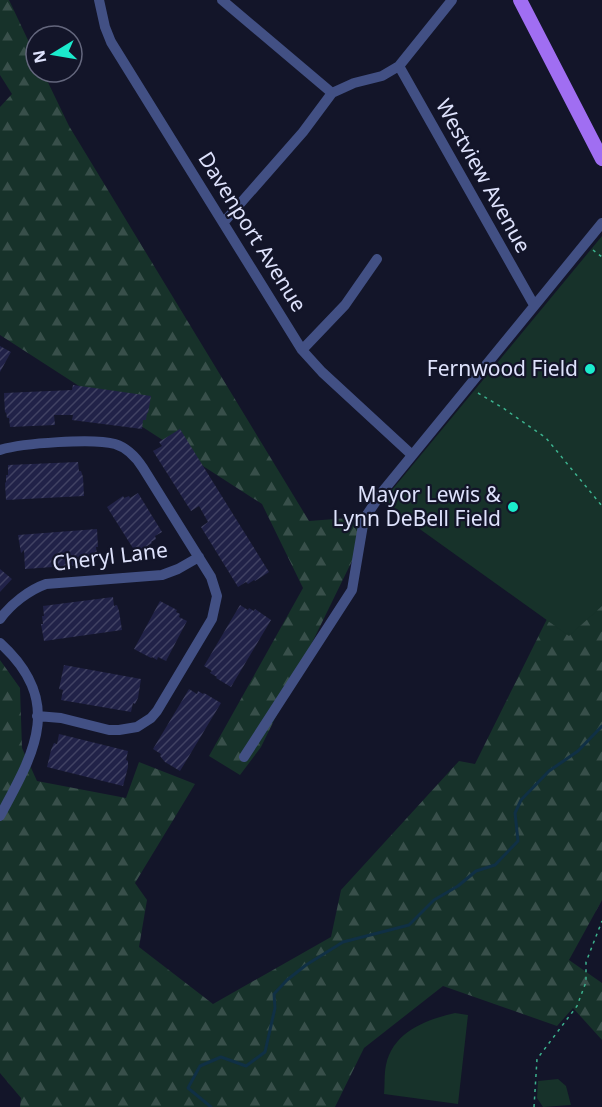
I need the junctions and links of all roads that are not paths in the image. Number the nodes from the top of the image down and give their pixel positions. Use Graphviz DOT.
graph roads {
  1 [pos="99,0"];
  2 [pos="222,0"];
  3 [pos="452,0"];
  4 [pos="520,0"];
  5 [pos="399,66"];
  6 [pos="332,93"];
  7 [pos="602,159"];
  8 [pos="224,222"];
  9 [pos="602,223"];
  10 [pos="377,260"];
  11 [pos="534,305"];
  12 [pos="302,350"];
  13 [pos="0,450"];
  14 [pos="412,455"];
  15 [pos="199,557"];
  16 [pos="0,619"];
  17 [pos="0,643"];
  18 [pos="37,716"];
  19 [pos="244,757"];
  20 [pos="0,816"];
  1 -- 8 [label="street, Davenport Avenue"];
  2 -- 6 [label="street"];
  3 -- 5 [label="street"];
  4 -- 7 [label="main road"];
  5 -- 6 [label="street"];
  5 -- 11 [label="street, Westview Avenue"];
  6 -- 8 [label="street"];
  8 -- 12 [label="street, Davenport Avenue"];
  9 -- 11 [label="street"];
  10 -- 12 [label="street"];
  11 -- 14 [label="street"];
  12 -- 14 [label="street, Davenport Avenue"];
  13 -- 15 [label="street"];
  14 -- 19 [label="street"];
  15 -- 16 [label="street, Cheryl Lane"];
  15 -- 18 [label="street"];
  17 -- 18 [label="street"];
  18 -- 20 [label="street"];
}
